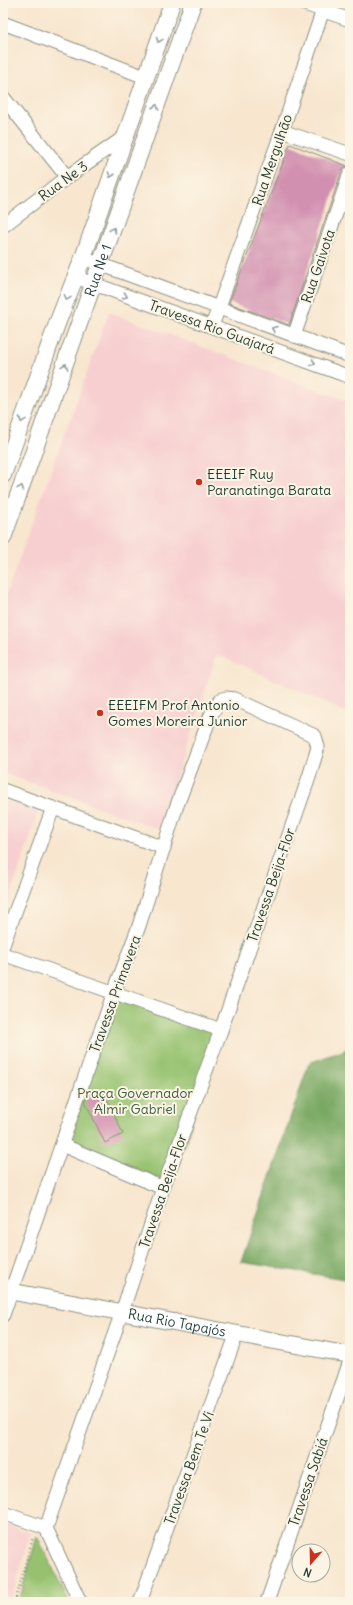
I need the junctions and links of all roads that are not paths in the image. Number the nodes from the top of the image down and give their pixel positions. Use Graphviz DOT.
graph roads {
  1 [pos="172,3"];
  2 [pos="193,3"];
  3 [pos="302,3"];
  4 [pos="323,10"];
  5 [pos="350,20"];
  6 [pos="3,23"];
  7 [pos="145,77"];
  8 [pos="3,97"];
  9 [pos="282,131"];
  10 [pos="123,138"];
  11 [pos="350,154"];
  12 [pos="350,173"];
  13 [pos="67,177"];
  14 [pos="3,226"];
  15 [pos="83,258"];
  16 [pos="101,264"];
  17 [pos="75,277"];
  18 [pos="94,284"];
  19 [pos="219,308"];
  20 [pos="212,326"];
  21 [pos="297,338"];
  22 [pos="295,356"];
  23 [pos="350,356"];
  24 [pos="350,377"];
  25 [pos="4,470"];
  26 [pos="3,538"];
  27 [pos="247,704"];
  28 [pos="3,790"];
  29 [pos="53,808"];
  30 [pos="164,848"];
  31 [pos="3,945"];
  32 [pos="3,954"];
  33 [pos="114,992"];
  34 [pos="221,1030"];
  35 [pos="62,1145"];
  36 [pos="163,1188"];
  37 [pos="7,1291"];
  38 [pos="122,1312"];
  39 [pos="3,1314"];
  40 [pos="237,1333"];
  41 [pos="350,1355"];
  42 [pos="350,1361"];
  43 [pos="3,1513"];
  44 [pos="41,1526"];
  45 [pos="80,1602"];
  46 [pos="140,1602"];
  47 [pos="267,1602"];
  1 -- 7 [label="street, Rua Ne 1, one-way"];
  16 -- 2 [label="street, Rua Ne 1, one-way"];
  3 -- 4 [label="street"];
  4 -- 5 [label="street"];
  4 -- 9 [label="street, Rua Mergulhão"];
  6 -- 7 [label="street"];
  7 -- 10 [label="street, Rua Ne 1"];
  8 -- 13 [label="street"];
  9 -- 11 [label="street"];
  9 -- 19 [label="street, Rua Mergulhão"];
  10 -- 13 [label="street, Rua Ne 3"];
  10 -- 15 [label="street, Rua Ne 1, one-way"];
  12 -- 21 [label="street, Rua Gaivota"];
  13 -- 14 [label="street, Rua Ne 3"];
  15 -- 16 [label="street, Travessa Rio Guajará"];
  15 -- 17 [label="street, Rua Ne 1"];
  16 -- 18 [label="street, Rua Ne 1"];
  16 -- 19 [label="street, Travessa Rio Guajará"];
  17 -- 18 [label="street, Travessa Rio Guajará"];
  17 -- 25 [label="street, Rua Ne 1, one-way"];
  18 -- 20 [label="street, Travessa Rio Guajará, one-way"];
  26 -- 18 [label="street, Rua Ne 1, one-way"];
  19 -- 20 [label="street, Rua Mergulhão"];
  21 -- 19 [label="street, Travessa Rio Guajará, one-way"];
  20 -- 22 [label="street, Travessa Rio Guajará"];
  21 -- 22 [label="street, Rua Gaivota"];
  21 -- 23 [label="street, Travessa Rio Guajará"];
  22 -- 24 [label="street, Travessa Rio Guajará, one-way"];
  27 -- 30 [label="street, Travessa Primavera"];
  27 -- 34 [label="street, Travessa Beija-Flor"];
  28 -- 29 [label="street"];
  29 -- 30 [label="street"];
  29 -- 31 [label="street"];
  30 -- 33 [label="street, Travessa Primavera"];
  32 -- 33 [label="street"];
  33 -- 34 [label="street"];
  33 -- 35 [label="street, Travessa Primavera"];
  34 -- 36 [label="street, Travessa Beija-Flor"];
  35 -- 36 [label="street"];
  35 -- 37 [label="street, Travessa Primavera"];
  36 -- 38 [label="street, Travessa Beija-Flor"];
  37 -- 38 [label="street, Rua Rio Tapajós"];
  37 -- 39 [label="street, Travessa Primavera"];
  38 -- 40 [label="street, Rua Rio Tapajós"];
  38 -- 44 [label="street, Travessa Beija-Flor"];
  40 -- 41 [label="street, Rua Rio Tapajós"];
  40 -- 46 [label="street, Travessa Bem Te Vi"];
  42 -- 47 [label="street, Travessa Sabiá"];
  43 -- 44 [label="street"];
  44 -- 45 [label="street"];
}
